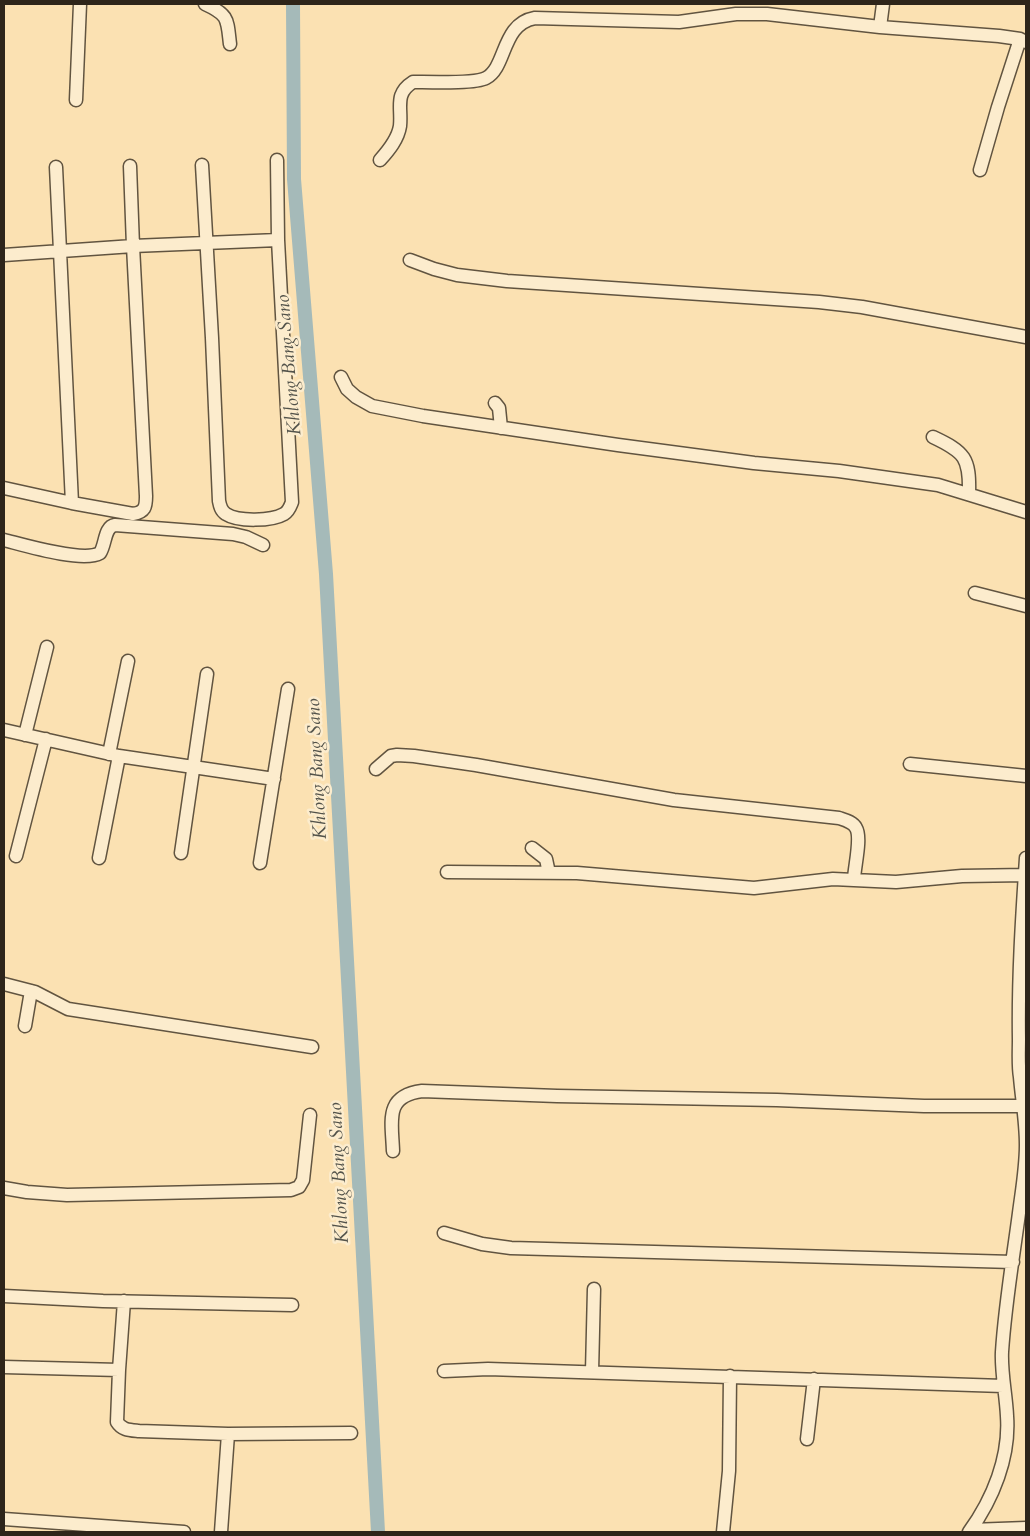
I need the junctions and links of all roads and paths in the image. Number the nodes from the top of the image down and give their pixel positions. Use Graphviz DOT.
graph roads {
  1 [pos="80,4"];
  2 [pos="205,4"];
  3 [pos="883,4"];
  4 [pos="880,27"];
  5 [pos="1023,41"];
  6 [pos="230,44"];
  7 [pos="76,100"];
  8 [pos="277,160"];
  9 [pos="380,160"];
  10 [pos="202,165"];
  11 [pos="130,166"];
  12 [pos="56,167"];
  13 [pos="980,170"];
  14 [pos="278,240"];
  15 [pos="206,243"];
  16 [pos="133,246"];
  17 [pos="60,252"];
  18 [pos="4,254"];
  19 [pos="410,260"];
  20 [pos="1026,338"];
  21 [pos="341,378"];
  22 [pos="495,403"];
  23 [pos="501,428"];
  24 [pos="933,437"];
  25 [pos="4,488"];
  26 [pos="969,494"];
  27 [pos="72,503"];
  28 [pos="1026,512"];
  29 [pos="4,540"];
  30 [pos="263,545"];
  31 [pos="975,593"];
  32 [pos="1026,606"];
  33 [pos="47,647"];
  34 [pos="128,661"];
  35 [pos="207,674"];
  36 [pos="288,689"];
  37 [pos="4,730"];
  38 [pos="25,735"];
  39 [pos="46,739"];
  40 [pos="114,755"];
  41 [pos="910,764"];
  42 [pos="194,767"];
  43 [pos="376,769"];
  44 [pos="1026,776"];
  45 [pos="274,779"];
  46 [pos="532,848"];
  47 [pos="181,853"];
  48 [pos="16,856"];
  49 [pos="99,858"];
  50 [pos="1026,858"];
  51 [pos="260,863"];
  52 [pos="447,872"];
  53 [pos="549,873"];
  54 [pos="1026,875"];
  55 [pos="854,880"];
  56 [pos="4,984"];
  57 [pos="32,991"];
  58 [pos="25,1026"];
  59 [pos="1022,1040"];
  60 [pos="312,1047"];
  61 [pos="1024,1106"];
  62 [pos="310,1115"];
  63 [pos="393,1151"];
  64 [pos="4,1188"];
  65 [pos="444,1233"];
  66 [pos="1013,1262"];
  67 [pos="594,1289"];
  68 [pos="4,1296"];
  69 [pos="124,1301"];
  70 [pos="292,1305"];
  71 [pos="4,1367"];
  72 [pos="119,1370"];
  73 [pos="444,1371"];
  74 [pos="592,1372"];
  75 [pos="730,1376"];
  76 [pos="814,1379"];
  77 [pos="1004,1386"];
  78 [pos="351,1433"];
  79 [pos="228,1434"];
  80 [pos="807,1438"];
  81 [pos="4,1519"];
  82 [pos="1026,1528"];
  83 [pos="115,1530"];
  84 [pos="970,1531"];
  85 [pos="184,1532"];
  86 [pos="221,1532"];
  87 [pos="723,1532"];
  1 -- 7 [label="street"];
  2 -- 6 [label="street"];
  3 -- 4 [label="street"];
  4 -- 5 [label="street"];
  4 -- 9 [label="street"];
  5 -- 13 [label="street"];
  8 -- 14 [label="street"];
  10 -- 15 [label="street"];
  11 -- 16 [label="street"];
  12 -- 17 [label="street"];
  14 -- 15 [label="street"];
  14 -- 15 [label="street"];
  15 -- 16 [label="street"];
  16 -- 17 [label="street"];
  16 -- 27 [label="street"];
  17 -- 18 [label="street"];
  17 -- 27 [label="street"];
  19 -- 20 [label="street"];
  21 -- 23 [label="street"];
  22 -- 23 [label="street"];
  23 -- 26 [label="street"];
  24 -- 26 [label="street"];
  25 -- 27 [label="street"];
  26 -- 28 [label="street"];
  29 -- 30 [label="street"];
  31 -- 32 [label="street"];
  33 -- 38 [label="street"];
  34 -- 40 [label="street"];
  35 -- 42 [label="street"];
  36 -- 45 [label="street"];
  37 -- 38 [label="street"];
  38 -- 39 [label="street"];
  39 -- 40 [label="street"];
  39 -- 48 [label="street"];
  40 -- 42 [label="street"];
  40 -- 49 [label="street"];
  41 -- 44 [label="street"];
  42 -- 45 [label="street"];
  42 -- 47 [label="street"];
  43 -- 55 [label="street"];
  45 -- 51 [label="street"];
  46 -- 53 [label="street"];
  50 -- 54 [label="street"];
  52 -- 53 [label="street"];
  53 -- 55 [label="street"];
  54 -- 55 [label="street"];
  54 -- 59 [label="street"];
  56 -- 57 [label="street"];
  57 -- 58 [label="street"];
  57 -- 60 [label="street"];
  59 -- 61 [label="street"];
  61 -- 63 [label="street"];
  61 -- 66 [label="street"];
  62 -- 64 [label="street"];
  65 -- 66 [label="street"];
  66 -- 77 [label="street"];
  67 -- 74 [label="street"];
  68 -- 69 [label="street"];
  69 -- 70 [label="street"];
  69 -- 72 [label="street"];
  71 -- 72 [label="street"];
  72 -- 79 [label="street"];
  73 -- 74 [label="street"];
  74 -- 75 [label="street"];
  75 -- 76 [label="street"];
  75 -- 87 [label="street"];
  76 -- 77 [label="street"];
  76 -- 80 [label="street"];
  77 -- 84 [label="street"];
  78 -- 79 [label="street"];
  79 -- 86 [label="street"];
  81 -- 83 [label="street"];
  82 -- 84 [label="street"];
  83 -- 85 [label="street"];
}
